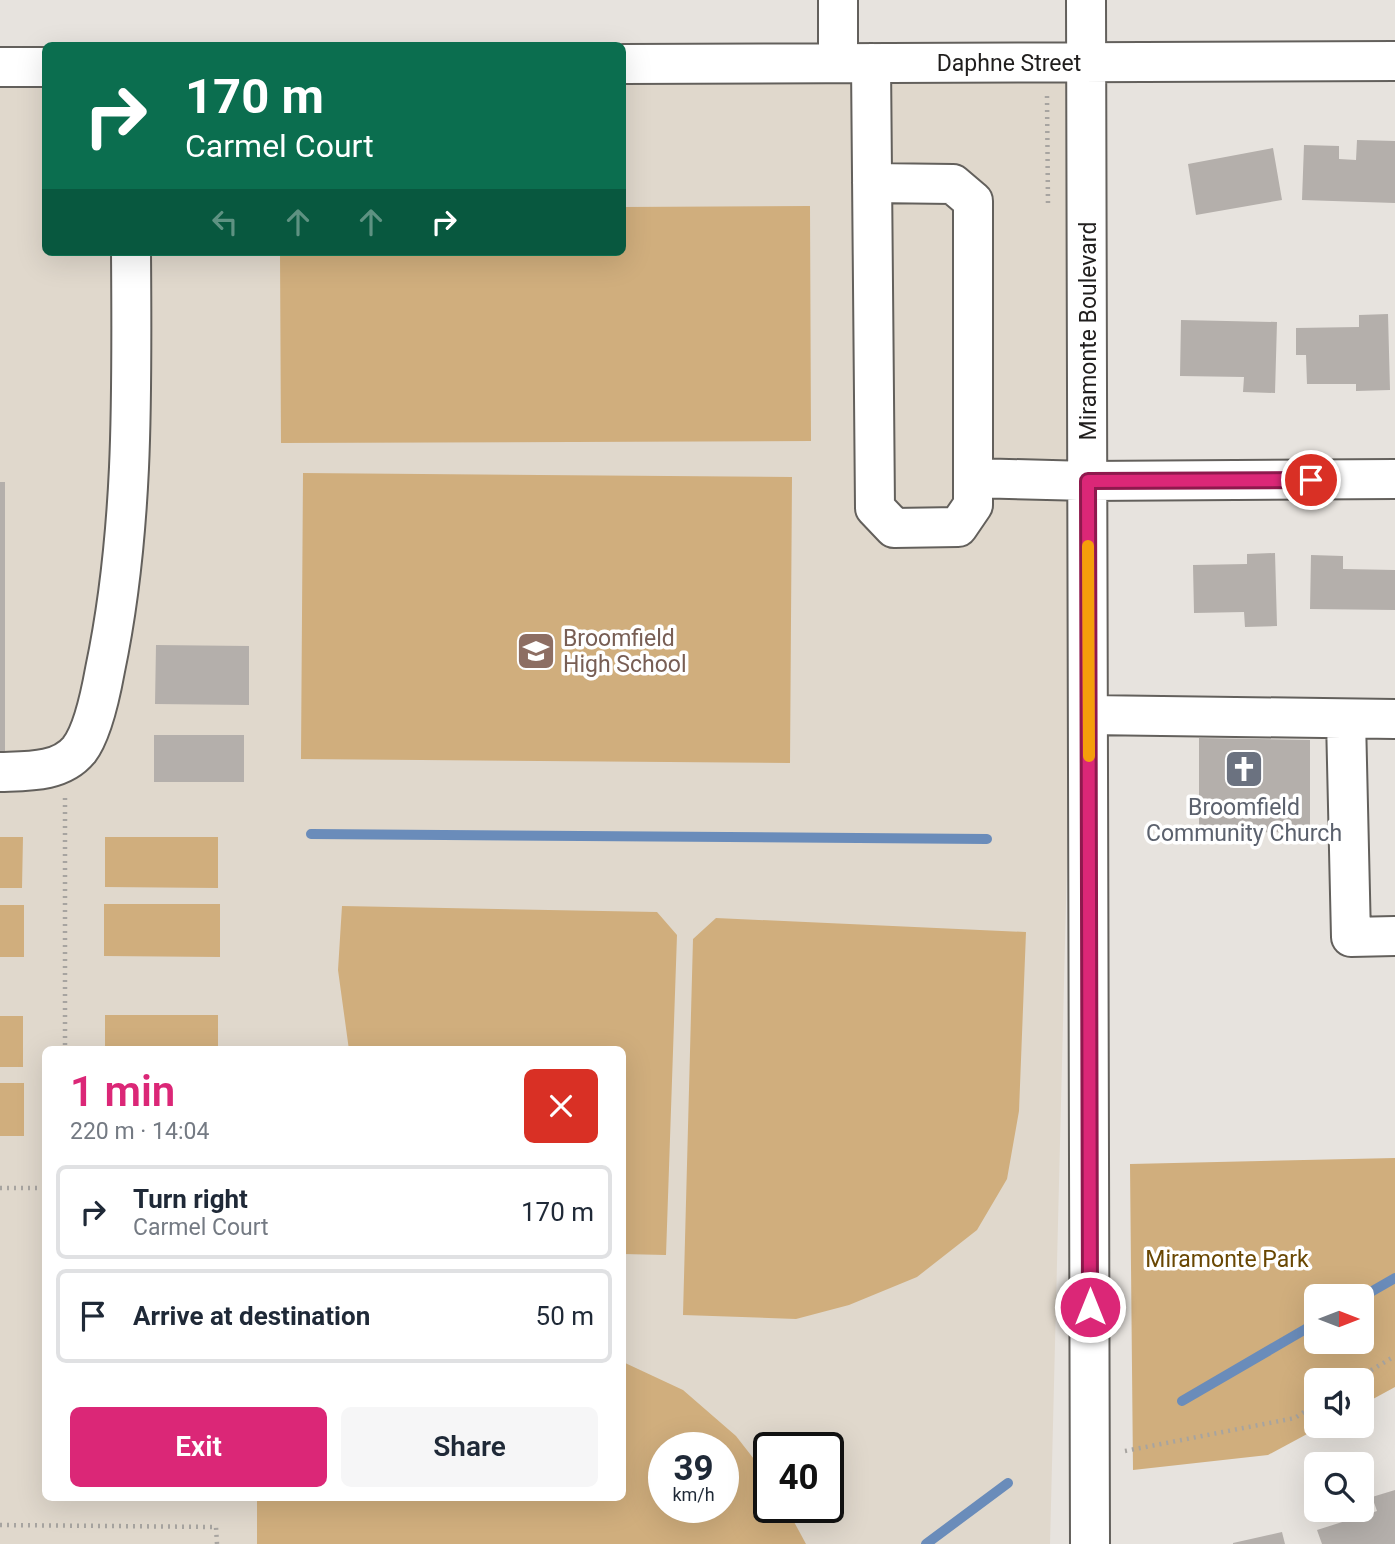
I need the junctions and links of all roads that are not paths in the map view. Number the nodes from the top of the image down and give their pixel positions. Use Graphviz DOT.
graph roads {
  1 [pos="838,0"];
  2 [pos="1086,0"];
  3 [pos="1395,61"];
  4 [pos="855,63"];
  5 [pos="1087,63"];
  6 [pos="626,64"];
  7 [pos="0,67"];
  8 [pos="42,67"];
  9 [pos="873,183"];
  10 [pos="131,256"];
  11 [pos="972,478"];
  12 [pos="1395,479"];
  13 [pos="1088,481"];
  14 [pos="1089,715"];
  15 [pos="1346,719"];
  16 [pos="1395,719"];
  17 [pos="0,772"];
  18 [pos="1395,936"];
  19 [pos="1090,1544"];
  1 -- 4 [label="street"];
  2 -- 5 [label="street, Miramonte Boulevard"];
  3 -- 5 [label="street, Daphne Street"];
  4 -- 5 [label="street, Daphne Street"];
  4 -- 6 [label="street, Daphne Street"];
  4 -- 9 [label="street"];
  5 -- 13 [label="street, Miramonte Boulevard"];
  7 -- 8 [label="street"];
  9 -- 11 [label="street"];
  9 -- 11 [label="street"];
  10 -- 17 [label="street"];
  11 -- 13 [label="street"];
  12 -- 13 [label="street"];
  13 -- 14 [label="street, Miramonte Boulevard"];
  14 -- 15 [label="street"];
  14 -- 19 [label="street, Miramonte Boulevard"];
  15 -- 16 [label="street"];
  15 -- 18 [label="street"];
}
